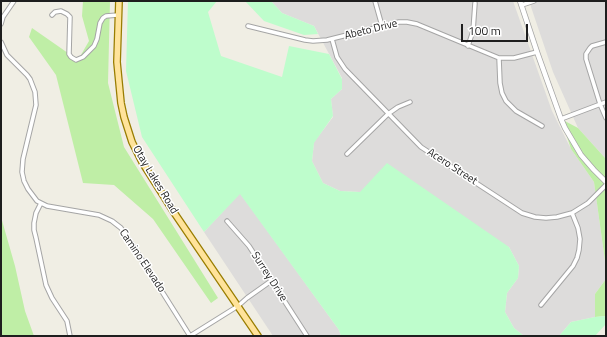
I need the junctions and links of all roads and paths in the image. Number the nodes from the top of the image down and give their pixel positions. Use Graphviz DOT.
graph roads {
  1 [pos="14,1"];
  2 [pos="119,1"];
  3 [pos="375,1"];
  4 [pos="534,1"];
  5 [pos="475,3"];
  6 [pos="521,3"];
  7 [pos="52,14"];
  8 [pos="118,15"];
  9 [pos="1,24"];
  10 [pos="248,26"];
  11 [pos="382,26"];
  12 [pos="332,39"];
  13 [pos="1,42"];
  14 [pos="606,42"];
  15 [pos="468,46"];
  16 [pos="537,52"];
  17 [pos="499,58"];
  18 [pos="410,102"];
  19 [pos="606,102"];
  20 [pos="600,104"];
  21 [pos="388,114"];
  22 [pos="606,118"];
  23 [pos="561,119"];
  24 [pos="542,126"];
  25 [pos="347,154"];
  26 [pos="606,183"];
  27 [pos="41,203"];
  28 [pos="572,213"];
  29 [pos="227,221"];
  30 [pos="271,281"];
  31 [pos="541,305"];
  32 [pos="238,306"];
  33 [pos="70,336"];
  34 [pos="190,336"];
  35 [pos="258,336"];
  36 [pos="307,336"];
  1 -- 9 [label="street"];
  2 -- 8 [label="main road, Otay Lakes Road"];
  3 -- 11 [label="street"];
  4 -- 6 [label="street"];
  5 -- 15 [label="street"];
  6 -- 16 [label="street"];
  7 -- 8 [label="street"];
  8 -- 32 [label="main road, Otay Lakes Road"];
  10 -- 12 [label="street, Abeto Drive"];
  11 -- 12 [label="street, Abeto Drive"];
  11 -- 15 [label="street, Abeto Drive"];
  12 -- 21 [label="street, Acero Street"];
  13 -- 27 [label="street, Camino Elevado"];
  14 -- 20 [label="street"];
  15 -- 17 [label="street, Abeto Drive"];
  16 -- 17 [label="street, Abeto Drive"];
  16 -- 23 [label="street"];
  17 -- 24 [label="street"];
  18 -- 21 [label="street"];
  19 -- 20 [label="street"];
  20 -- 22 [label="street"];
  20 -- 23 [label="street"];
  21 -- 25 [label="street"];
  21 -- 28 [label="street, Acero Street"];
  23 -- 26 [label="street"];
  26 -- 28 [label="street, Acero Street"];
  27 -- 33 [label="street"];
  27 -- 34 [label="street, Camino Elevado"];
  28 -- 31 [label="street"];
  29 -- 30 [label="street, Surrey Drive"];
  30 -- 32 [label="street"];
  30 -- 36 [label="street, Surrey Drive"];
  32 -- 34 [label="street"];
  32 -- 35 [label="main road, Otay Lakes Road"];
}
